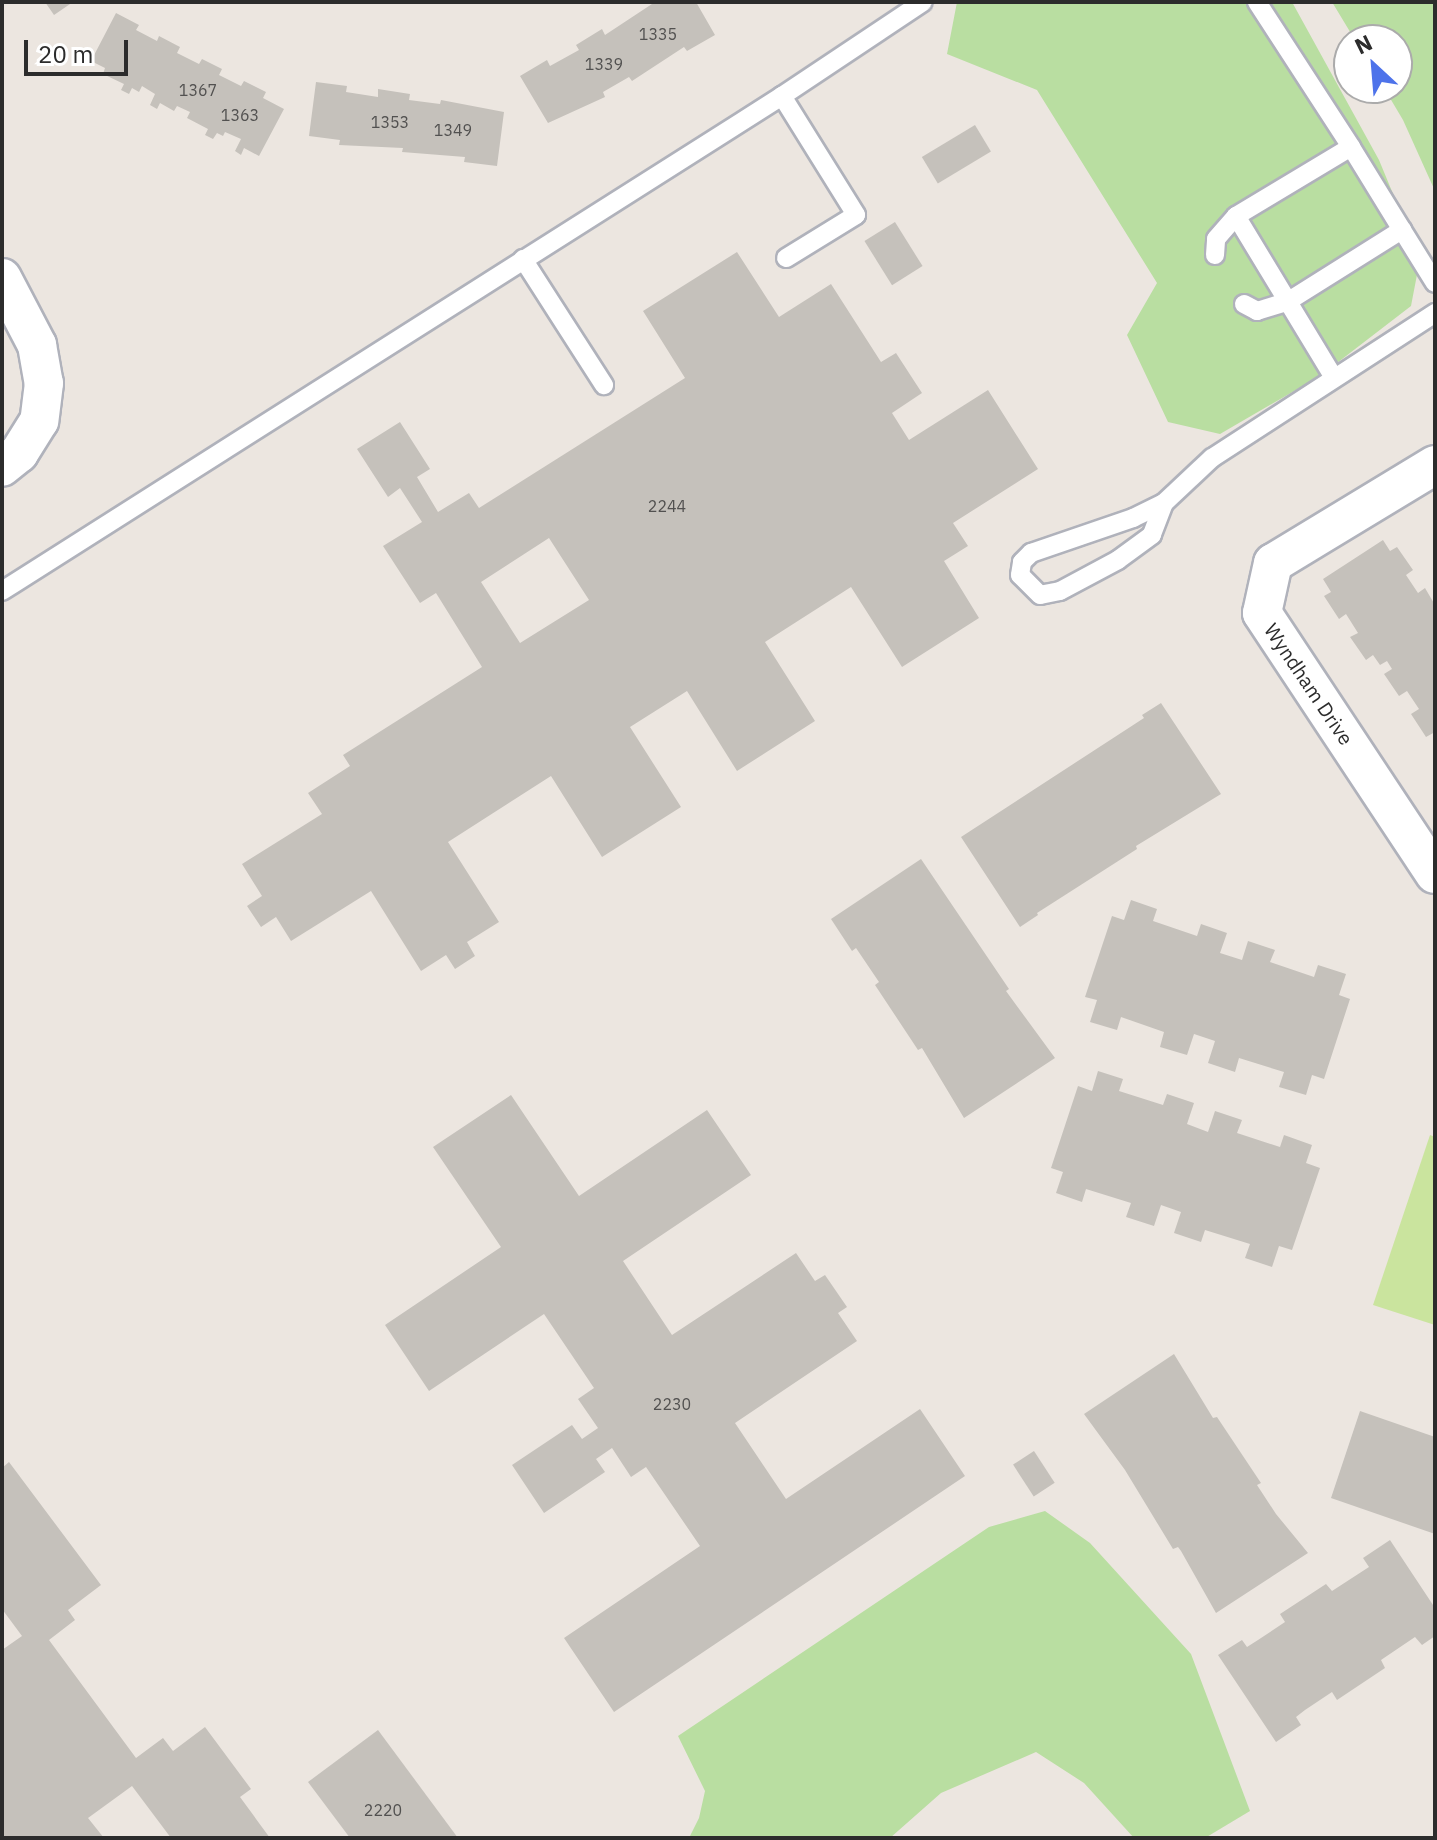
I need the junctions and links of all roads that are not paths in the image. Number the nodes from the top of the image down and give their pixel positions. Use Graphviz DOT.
graph roads {
  1 [pos="923,2"];
  2 [pos="1257,2"];
  3 [pos="782,96"];
  4 [pos="1351,147"];
  5 [pos="1236,216"];
  6 [pos="1402,230"];
  7 [pos="1215,255"];
  8 [pos="786,258"];
  9 [pos="523,259"];
  10 [pos="2,278"];
  11 [pos="1435,283"];
  12 [pos="1287,302"];
  13 [pos="1244,304"];
  14 [pos="1435,313"];
  15 [pos="1334,378"];
  16 [pos="604,385"];
  17 [pos="1435,465"];
  18 [pos="2,467"];
  19 [pos="1164,503"];
  20 [pos="2,591"];
  21 [pos="1435,874"];
  1 -- 3 [label="lane"];
  2 -- 4 [label="lane"];
  3 -- 8 [label="lane"];
  3 -- 9 [label="lane"];
  4 -- 5 [label="lane"];
  4 -- 6 [label="lane"];
  5 -- 7 [label="lane"];
  5 -- 12 [label="lane"];
  6 -- 11 [label="lane"];
  6 -- 12 [label="lane"];
  9 -- 16 [label="lane"];
  9 -- 20 [label="lane"];
  10 -- 18 [label="street"];
  12 -- 13 [label="lane"];
  12 -- 15 [label="lane"];
  14 -- 15 [label="lane"];
  15 -- 19 [label="lane"];
  17 -- 21 [label="street, Wyndham Drive"];
  19 -- 19 [label="lane"];
}
